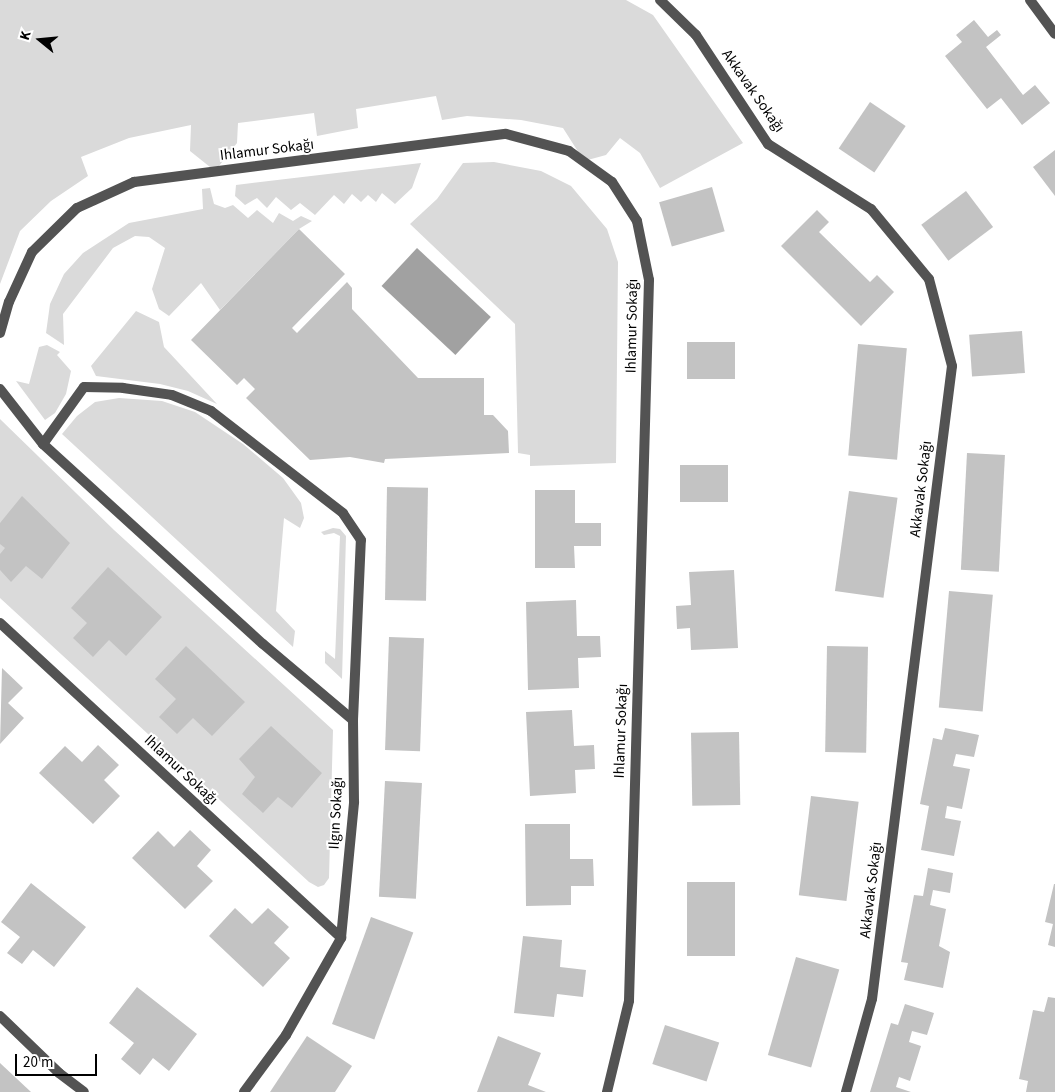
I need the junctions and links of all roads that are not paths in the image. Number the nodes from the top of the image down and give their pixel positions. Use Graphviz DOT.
graph roads {
  1 [pos="660,0"];
  2 [pos="1030,0"];
  3 [pos="1055,34"];
  4 [pos="0,333"];
  5 [pos="0,390"];
  6 [pos="43,444"];
  7 [pos="0,623"];
  8 [pos="353,720"];
  9 [pos="341,938"];
  10 [pos="0,1016"];
  11 [pos="84,1092"];
  12 [pos="244,1092"];
  13 [pos="607,1092"];
  14 [pos="846,1092"];
  1 -- 14 [label="street, Akkavak Sokağı"];
  2 -- 3 [label="street"];
  4 -- 13 [label="street, Ihlamur Sokağı"];
  5 -- 6 [label="street"];
  6 -- 8 [label="street"];
  6 -- 8 [label="street, Ilgın Sokağı"];
  7 -- 9 [label="street, Ihlamur Sokağı"];
  8 -- 9 [label="street, Ilgın Sokağı"];
  9 -- 12 [label="street, Ilgın Sokağı"];
  10 -- 11 [label="street"];
}
